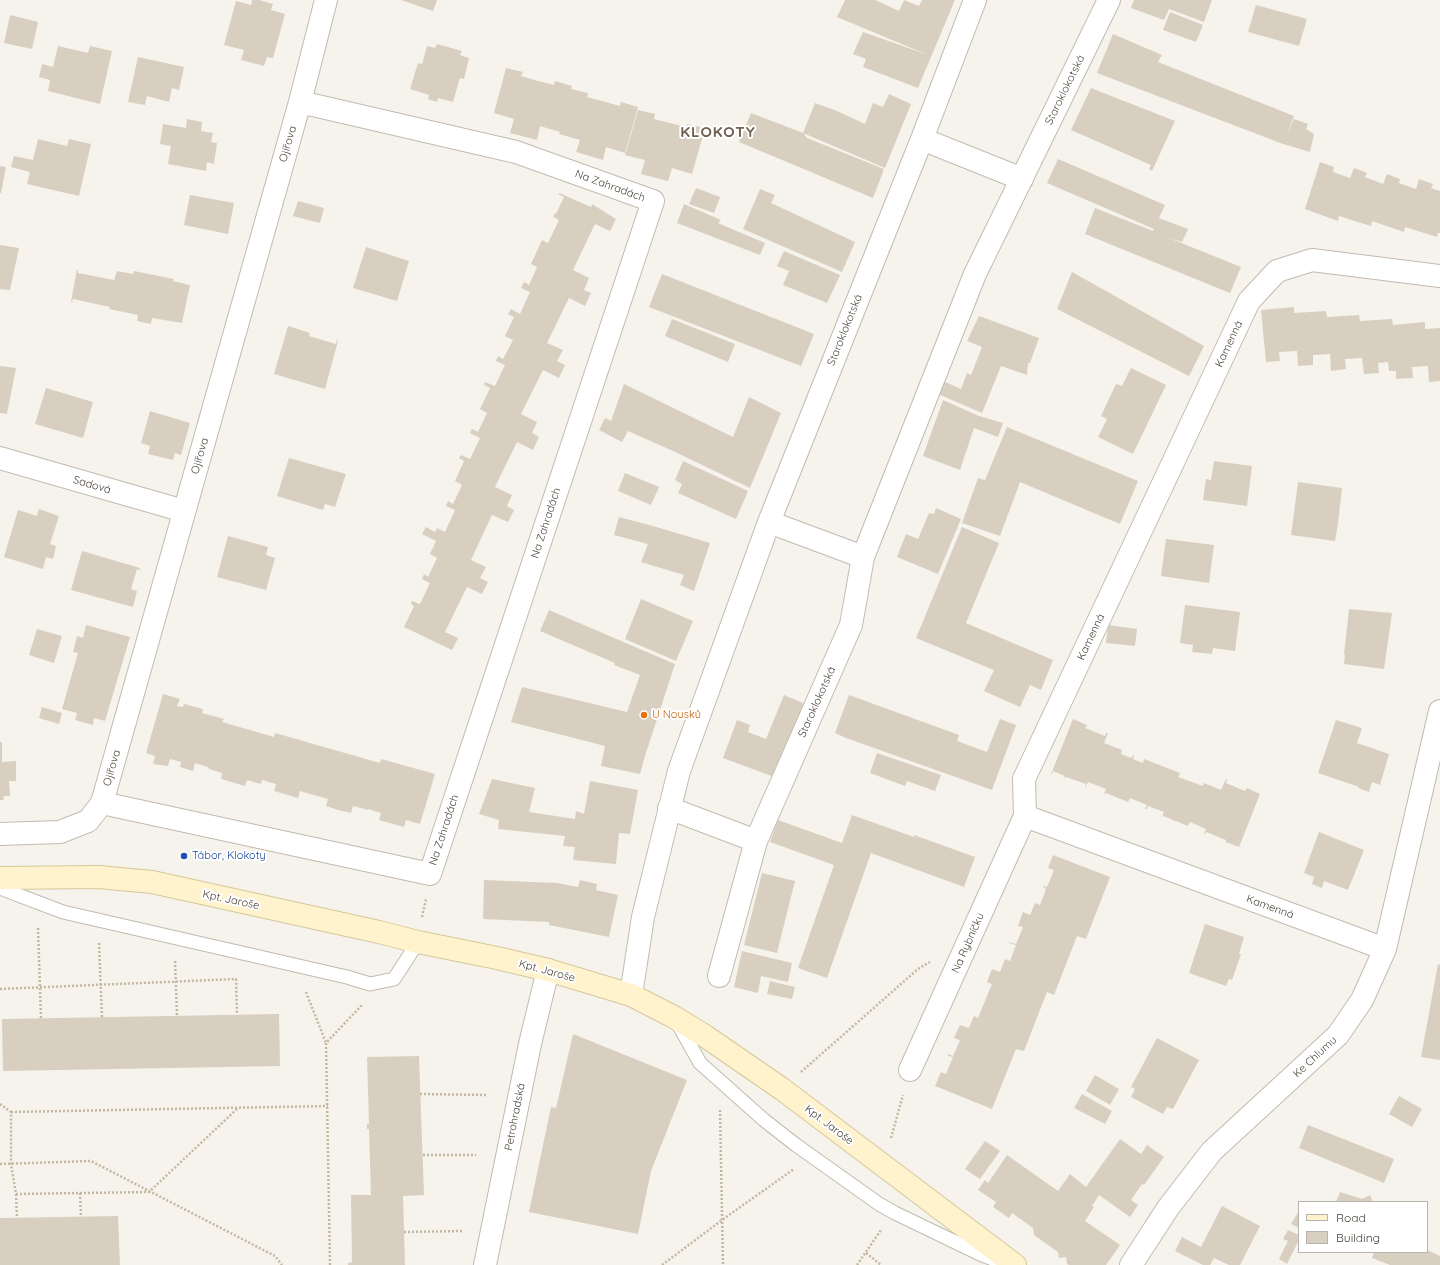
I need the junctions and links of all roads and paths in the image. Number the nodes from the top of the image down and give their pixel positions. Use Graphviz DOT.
graph roads {
  1 [pos="326,0"];
  2 [pos="975,0"];
  3 [pos="1109,0"];
  4 [pos="300,102"];
  5 [pos="922,139"];
  6 [pos="1022,179"];
  7 [pos="1440,276"];
  8 [pos="0,458"];
  9 [pos="184,511"];
  10 [pos="769,522"];
  11 [pos="863,557"];
  12 [pos="1440,710"];
  13 [pos="102,803"];
  14 [pos="669,808"];
  15 [pos="1025,816"];
  16 [pos="0,834"];
  17 [pos="756,841"];
  18 [pos="430,874"];
  19 [pos="0,878"];
  20 [pos="0,888"];
  21 [pos="38,928"];
  22 [pos="418,942"];
  23 [pos="99,943"];
  24 [pos="1385,949"];
  25 [pos="175,961"];
  26 [pos="931,962"];
  27 [pos="548,970"];
  28 [pos="719,976"];
  29 [pos="176,982"];
  30 [pos="101,985"];
  31 [pos="40,987"];
  32 [pos="0,989"];
  33 [pos="306,992"];
  34 [pos="631,995"];
  35 [pos="362,1005"];
  36 [pos="237,1014"];
  37 [pos="177,1015"];
  38 [pos="102,1017"];
  39 [pos="674,1017"];
  40 [pos="41,1018"];
  41 [pos="326,1043"];
  42 [pos="910,1070"];
  43 [pos="782,1089"];
  44 [pos="420,1094"];
  45 [pos="488,1095"];
  46 [pos="0,1104"];
  47 [pos="328,1106"];
  48 [pos="238,1108"];
  49 [pos="720,1109"];
  50 [pos="11,1112"];
  51 [pos="423,1155"];
  52 [pos="476,1155"];
  53 [pos="0,1164"];
  54 [pos="11,1164"];
  55 [pos="800,1165"];
  56 [pos="883,1166"];
  57 [pos="149,1192"];
  58 [pos="80,1193"];
  59 [pos="16,1194"];
  60 [pos="81,1217"];
  61 [pos="17,1218"];
  62 [pos="722,1220"];
  63 [pos="885,1224"];
  64 [pos="462,1231"];
  65 [pos="404,1232"];
  66 [pos="866,1253"];
  67 [pos="282,1265"];
  68 [pos="330,1265"];
  69 [pos="485,1265"];
  70 [pos="662,1265"];
  71 [pos="723,1265"];
  72 [pos="857,1265"];
  73 [pos="881,1265"];
  74 [pos="1011,1265"];
  75 [pos="1015,1265"];
  76 [pos="1131,1265"];
  1 -- 4 [label="street, Ojířova"];
  2 -- 5 [label="street, Staroklokotská"];
  3 -- 6 [label="street, Staroklokotská"];
  4 -- 9 [label="street, Ojířova"];
  4 -- 18 [label="street, Na Zahradách"];
  5 -- 6 [label="street"];
  5 -- 10 [label="street, Staroklokotská"];
  6 -- 11 [label="street, Staroklokotská"];
  7 -- 15 [label="street, Kamenná"];
  8 -- 9 [label="street, Sadová"];
  9 -- 13 [label="street, Ojířova"];
  10 -- 11 [label="street"];
  10 -- 14 [label="street, Staroklokotská"];
  11 -- 17 [label="street, Staroklokotská"];
  12 -- 24 [label="street, Ke Chlumu"];
  13 -- 16 [label="street, Ojířova"];
  13 -- 18 [label="street, Na Zahradách"];
  14 -- 17 [label="street"];
  14 -- 34 [label="street, Staroklokotská"];
  15 -- 24 [label="street, Kamenná"];
  15 -- 42 [label="street, Na Rybníčku"];
  17 -- 28 [label="street, Staroklokotská"];
  18 -- 22 [label="path"];
  19 -- 22 [label="street, Kpt. Jaroše"];
  20 -- 22 [label="lane"];
  21 -- 31 [label="path"];
  22 -- 27 [label="street, Kpt. Jaroše"];
  23 -- 30 [label="path"];
  24 -- 76 [label="street, Ke Chlumu"];
  25 -- 29 [label="path"];
  26 -- 43 [label="path"];
  27 -- 34 [label="street, Kpt. Jaroše"];
  27 -- 69 [label="street, Petrohradská"];
  29 -- 30 [label="path"];
  29 -- 36 [label="path"];
  29 -- 37 [label="path"];
  30 -- 31 [label="path"];
  30 -- 38 [label="path"];
  31 -- 32 [label="path"];
  31 -- 40 [label="path"];
  33 -- 41 [label="path"];
  34 -- 39 [label="street, Kpt. Jaroše"];
  35 -- 41 [label="path"];
  39 -- 43 [label="street, Kpt. Jaroše"];
  39 -- 74 [label="lane"];
  41 -- 47 [label="path"];
  42 -- 56 [label="path"];
  43 -- 56 [label="street, Kpt. Jaroše"];
  44 -- 45 [label="path"];
  46 -- 50 [label="path"];
  47 -- 48 [label="path"];
  47 -- 68 [label="path"];
  48 -- 50 [label="path"];
  48 -- 57 [label="path"];
  49 -- 62 [label="path"];
  50 -- 54 [label="path"];
  51 -- 52 [label="path"];
  53 -- 54 [label="path"];
  54 -- 57 [label="path"];
  54 -- 59 [label="path"];
  55 -- 62 [label="path"];
  56 -- 75 [label="street, Kpt. Jaroše"];
  57 -- 58 [label="path"];
  57 -- 67 [label="path"];
  58 -- 59 [label="path"];
  58 -- 60 [label="path"];
  59 -- 61 [label="path"];
  62 -- 70 [label="path"];
  62 -- 71 [label="path"];
  63 -- 66 [label="path"];
  64 -- 65 [label="path"];
  66 -- 72 [label="path"];
  66 -- 73 [label="path"];
}
